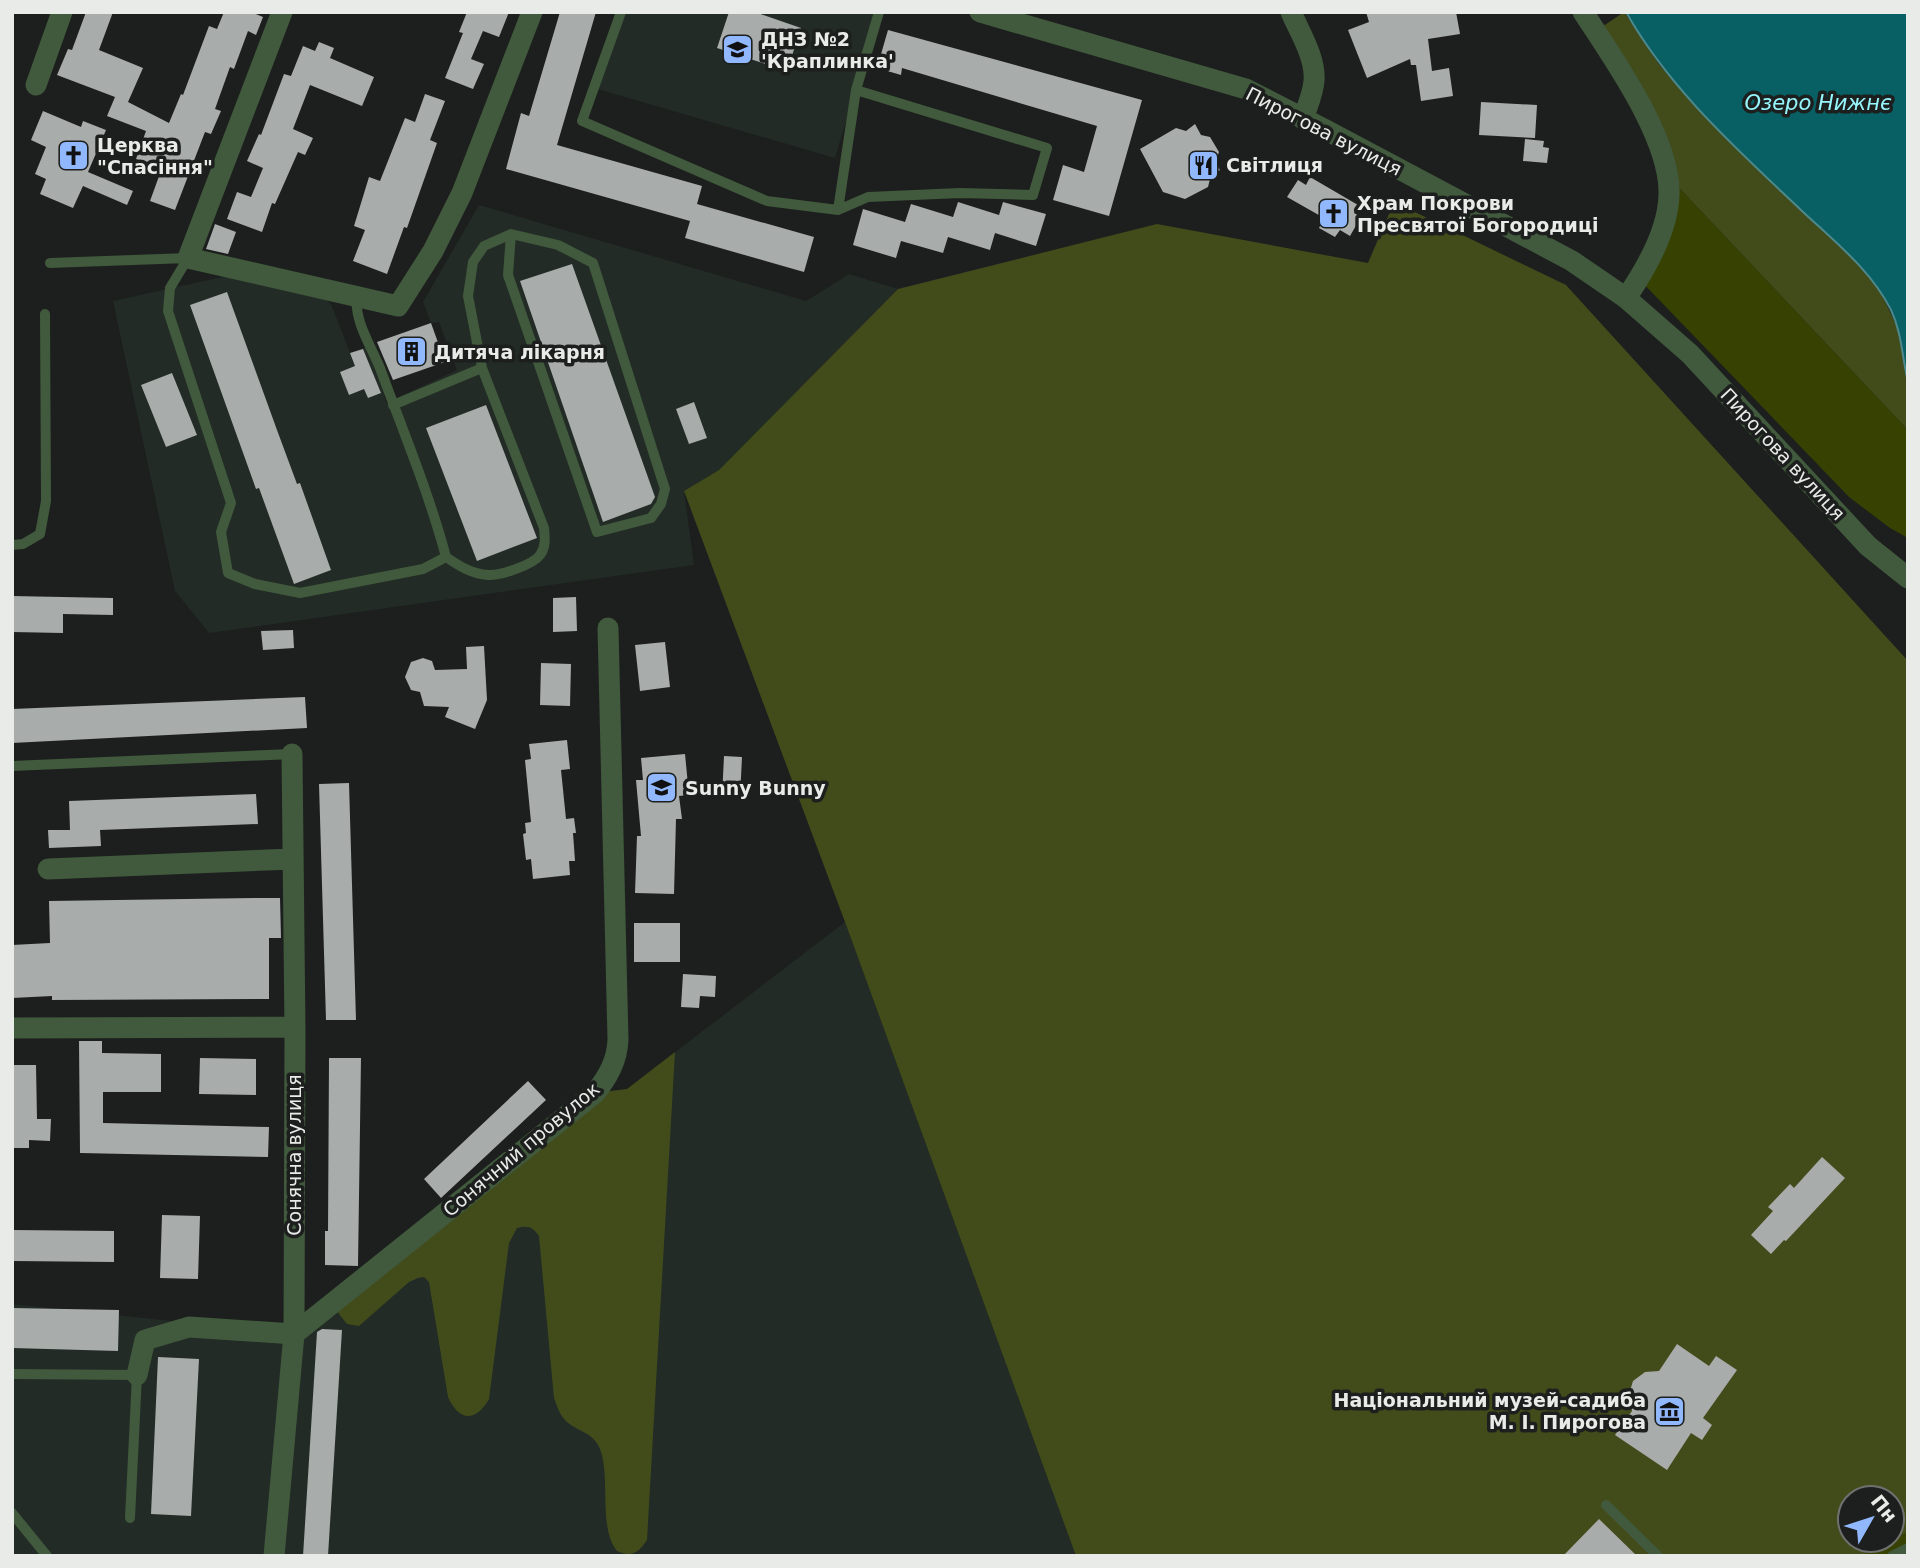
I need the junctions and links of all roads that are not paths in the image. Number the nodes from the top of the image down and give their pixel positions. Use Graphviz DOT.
graph roads {
  1 [pos="62,12"];
  2 [pos="282,12"];
  3 [pos="532,12"];
  4 [pos="621,12"];
  5 [pos="879,12"];
  6 [pos="980,12"];
  7 [pos="1290,12"];
  8 [pos="1583,12"];
  9 [pos="36,85"];
  10 [pos="856,90"];
  11 [pos="1303,119"];
  12 [pos="838,210"];
  13 [pos="511,234"];
  14 [pos="188,258"];
  15 [pos="50,263"];
  16 [pos="357,297"];
  17 [pos="1626,298"];
  18 [pos="45,314"];
  19 [pos="482,368"];
  20 [pos="393,405"];
  21 [pos="12,545"];
  22 [pos="446,558"];
  23 [pos="1908,578"];
  24 [pos="608,628"];
  25 [pos="292,754"];
  26 [pos="12,766"];
  27 [pos="293,859"];
  28 [pos="48,869"];
  29 [pos="294,1027"];
  30 [pos="12,1028"];
  31 [pos="294,1334"];
  32 [pos="12,1374"];
  33 [pos="137,1375"];
  34 [pos="1606,1505"];
  35 [pos="12,1513"];
  36 [pos="131,1518"];
  37 [pos="1908,1548"];
  38 [pos="47,1556"];
  39 [pos="274,1556"];
  40 [pos="1658,1556"];
  41 [pos="1892,1556"];
  1 -- 9 [label="street"];
  2 -- 14 [label="street"];
  3 -- 16 [label="street"];
  4 -- 12 [label="lane"];
  5 -- 10 [label="lane"];
  6 -- 11 [label="street, Пирогова вулиця"];
  7 -- 11 [label="street"];
  8 -- 17 [label="street"];
  10 -- 12 [label="lane"];
  10 -- 12 [label="lane"];
  11 -- 17 [label="street, Пирогова вулиця"];
  13 -- 13 [label="lane"];
  13 -- 19 [label="lane"];
  14 -- 15 [label="lane"];
  14 -- 16 [label="street"];
  14 -- 22 [label="lane"];
  16 -- 20 [label="lane"];
  17 -- 23 [label="street, Пирогова вулиця"];
  18 -- 21 [label="lane"];
  19 -- 20 [label="lane"];
  19 -- 22 [label="lane"];
  20 -- 22 [label="lane"];
  24 -- 31 [label="street, Сонячний провулок"];
  25 -- 26 [label="lane"];
  25 -- 27 [label="street, Сонячна вулиця"];
  27 -- 28 [label="street"];
  27 -- 29 [label="street, Сонячна вулиця"];
  29 -- 30 [label="street"];
  29 -- 31 [label="street, Сонячна вулиця"];
  31 -- 33 [label="street"];
  31 -- 39 [label="street, Сонячна вулиця"];
  32 -- 33 [label="lane"];
  33 -- 36 [label="lane"];
  34 -- 40 [label="lane"];
  35 -- 38 [label="lane"];
  37 -- 41 [label="lane"];
}
